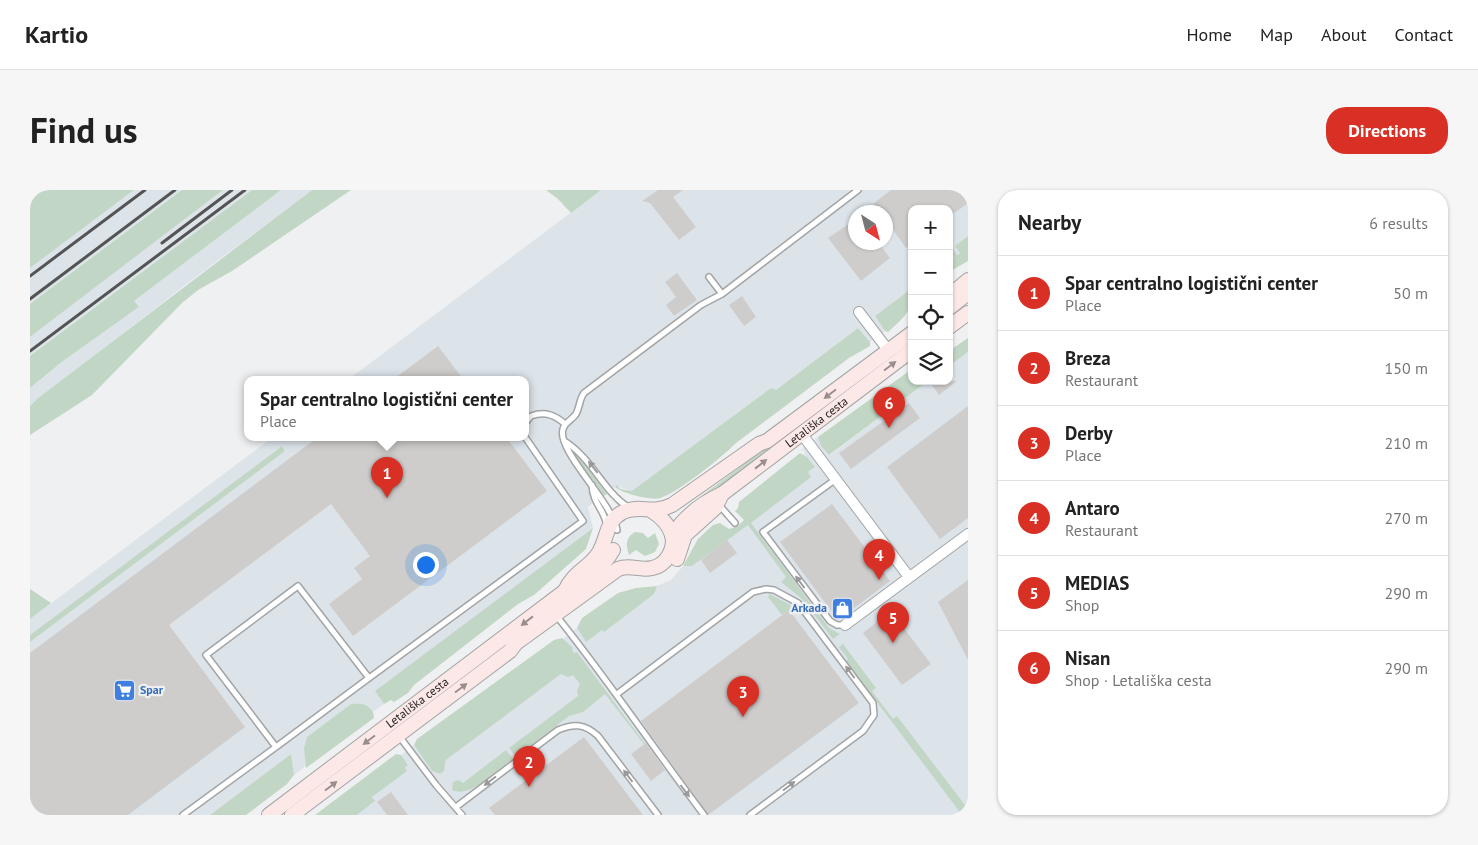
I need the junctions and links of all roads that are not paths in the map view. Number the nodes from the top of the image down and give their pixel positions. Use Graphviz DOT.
graph roads {
  1 [pos="858,190"];
  2 [pos="709,277"];
  3 [pos="968,280"];
  4 [pos="968,293"];
  5 [pos="722,294"];
  6 [pos="950,295"];
  7 [pos="968,304"];
  8 [pos="953,305"];
  9 [pos="859,312"];
  10 [pos="968,313"];
  11 [pos="953,315"];
  12 [pos="953,323"];
  13 [pos="908,335"];
  14 [pos="888,350"];
  15 [pos="908,353"];
  16 [pos="529,418"];
  17 [pos="565,424"];
  18 [pos="801,433"];
  19 [pos="528,441"];
  20 [pos="566,441"];
  21 [pos="836,479"];
  22 [pos="592,485"];
  23 [pos="720,499"];
  24 [pos="632,510"];
  25 [pos="657,515"];
  26 [pos="735,523"];
  27 [pos="613,526"];
  28 [pos="968,534"];
  29 [pos="672,536"];
  30 [pos="613,550"];
  31 [pos="627,571"];
  32 [pos="909,578"];
  33 [pos="565,591"];
  34 [pos="559,619"];
  35 [pos="845,625"];
  36 [pos="510,651"];
  37 [pos="370,678"];
  38 [pos="617,694"];
  39 [pos="398,735"];
  40 [pos="276,747"];
  41 [pos="456,807"];
  42 [pos="183,815"];
  43 [pos="269,815"];
  44 [pos="292,815"];
  45 [pos="462,815"];
  46 [pos="658,815"];
  47 [pos="704,815"];
  48 [pos="750,815"];
  1 -- 5 [label="lane"];
  2 -- 5 [label="lane"];
  3 -- 6 [label="main road"];
  4 -- 8 [label="main road"];
  5 -- 17 [label="lane"];
  7 -- 11 [label="main road"];
  9 -- 14 [label="street"];
  10 -- 12 [label="main road"];
  13 -- 14 [label="main road, Letališka cesta"];
  14 -- 25 [label="main road, Letališka cesta, one-way"];
  18 -- 15 [label="main road, Letališka cesta, one-way"];
  16 -- 17 [label="lane"];
  17 -- 20 [label="lane"];
  18 -- 21 [label="street"];
  23 -- 18 [label="main road, Letališka cesta, one-way"];
  19 -- 37 [label="lane"];
  20 -- 22 [label="lane"];
  24 -- 20 [label="lane, one-way"];
  21 -- 32 [label="street"];
  35 -- 21 [label="lane, one-way"];
  22 -- 27 [label="lane"];
  22 -- 27 [label="lane"];
  23 -- 26 [label="lane"];
  23 -- 29 [label="main road, Letališka cesta"];
  23 -- 31 [label="main road, Letališka cesta"];
  24 -- 25 [label="main road, Letališka cesta"];
  24 -- 27 [label="main road, Letališka cesta"];
  25 -- 27 [label="main road, Letališka cesta"];
  25 -- 29 [label="main road"];
  27 -- 30 [label="main road, Letališka cesta"];
  27 -- 33 [label="main road, Letališka cesta"];
  28 -- 32 [label="street"];
  29 -- 31 [label="main road, Letališka cesta"];
  30 -- 31 [label="main road"];
  30 -- 33 [label="main road, Letališka cesta"];
  31 -- 34 [label="main road, Letališka cesta"];
  31 -- 36 [label="main road, Letališka cesta"];
  32 -- 35 [label="street"];
  33 -- 43 [label="main road, Letališka cesta, one-way"];
  34 -- 36 [label="main road, Letališka cesta"];
  34 -- 38 [label="lane"];
  39 -- 36 [label="main road, Letališka cesta, one-way"];
  37 -- 40 [label="lane"];
  37 -- 40 [label="lane"];
  38 -- 47 [label="lane, one-way"];
  48 -- 38 [label="lane, one-way"];
  39 -- 41 [label="lane"];
  44 -- 39 [label="main road, Letališka cesta, one-way"];
  40 -- 42 [label="lane"];
  41 -- 45 [label="lane"];
  46 -- 41 [label="lane, one-way"];
}
